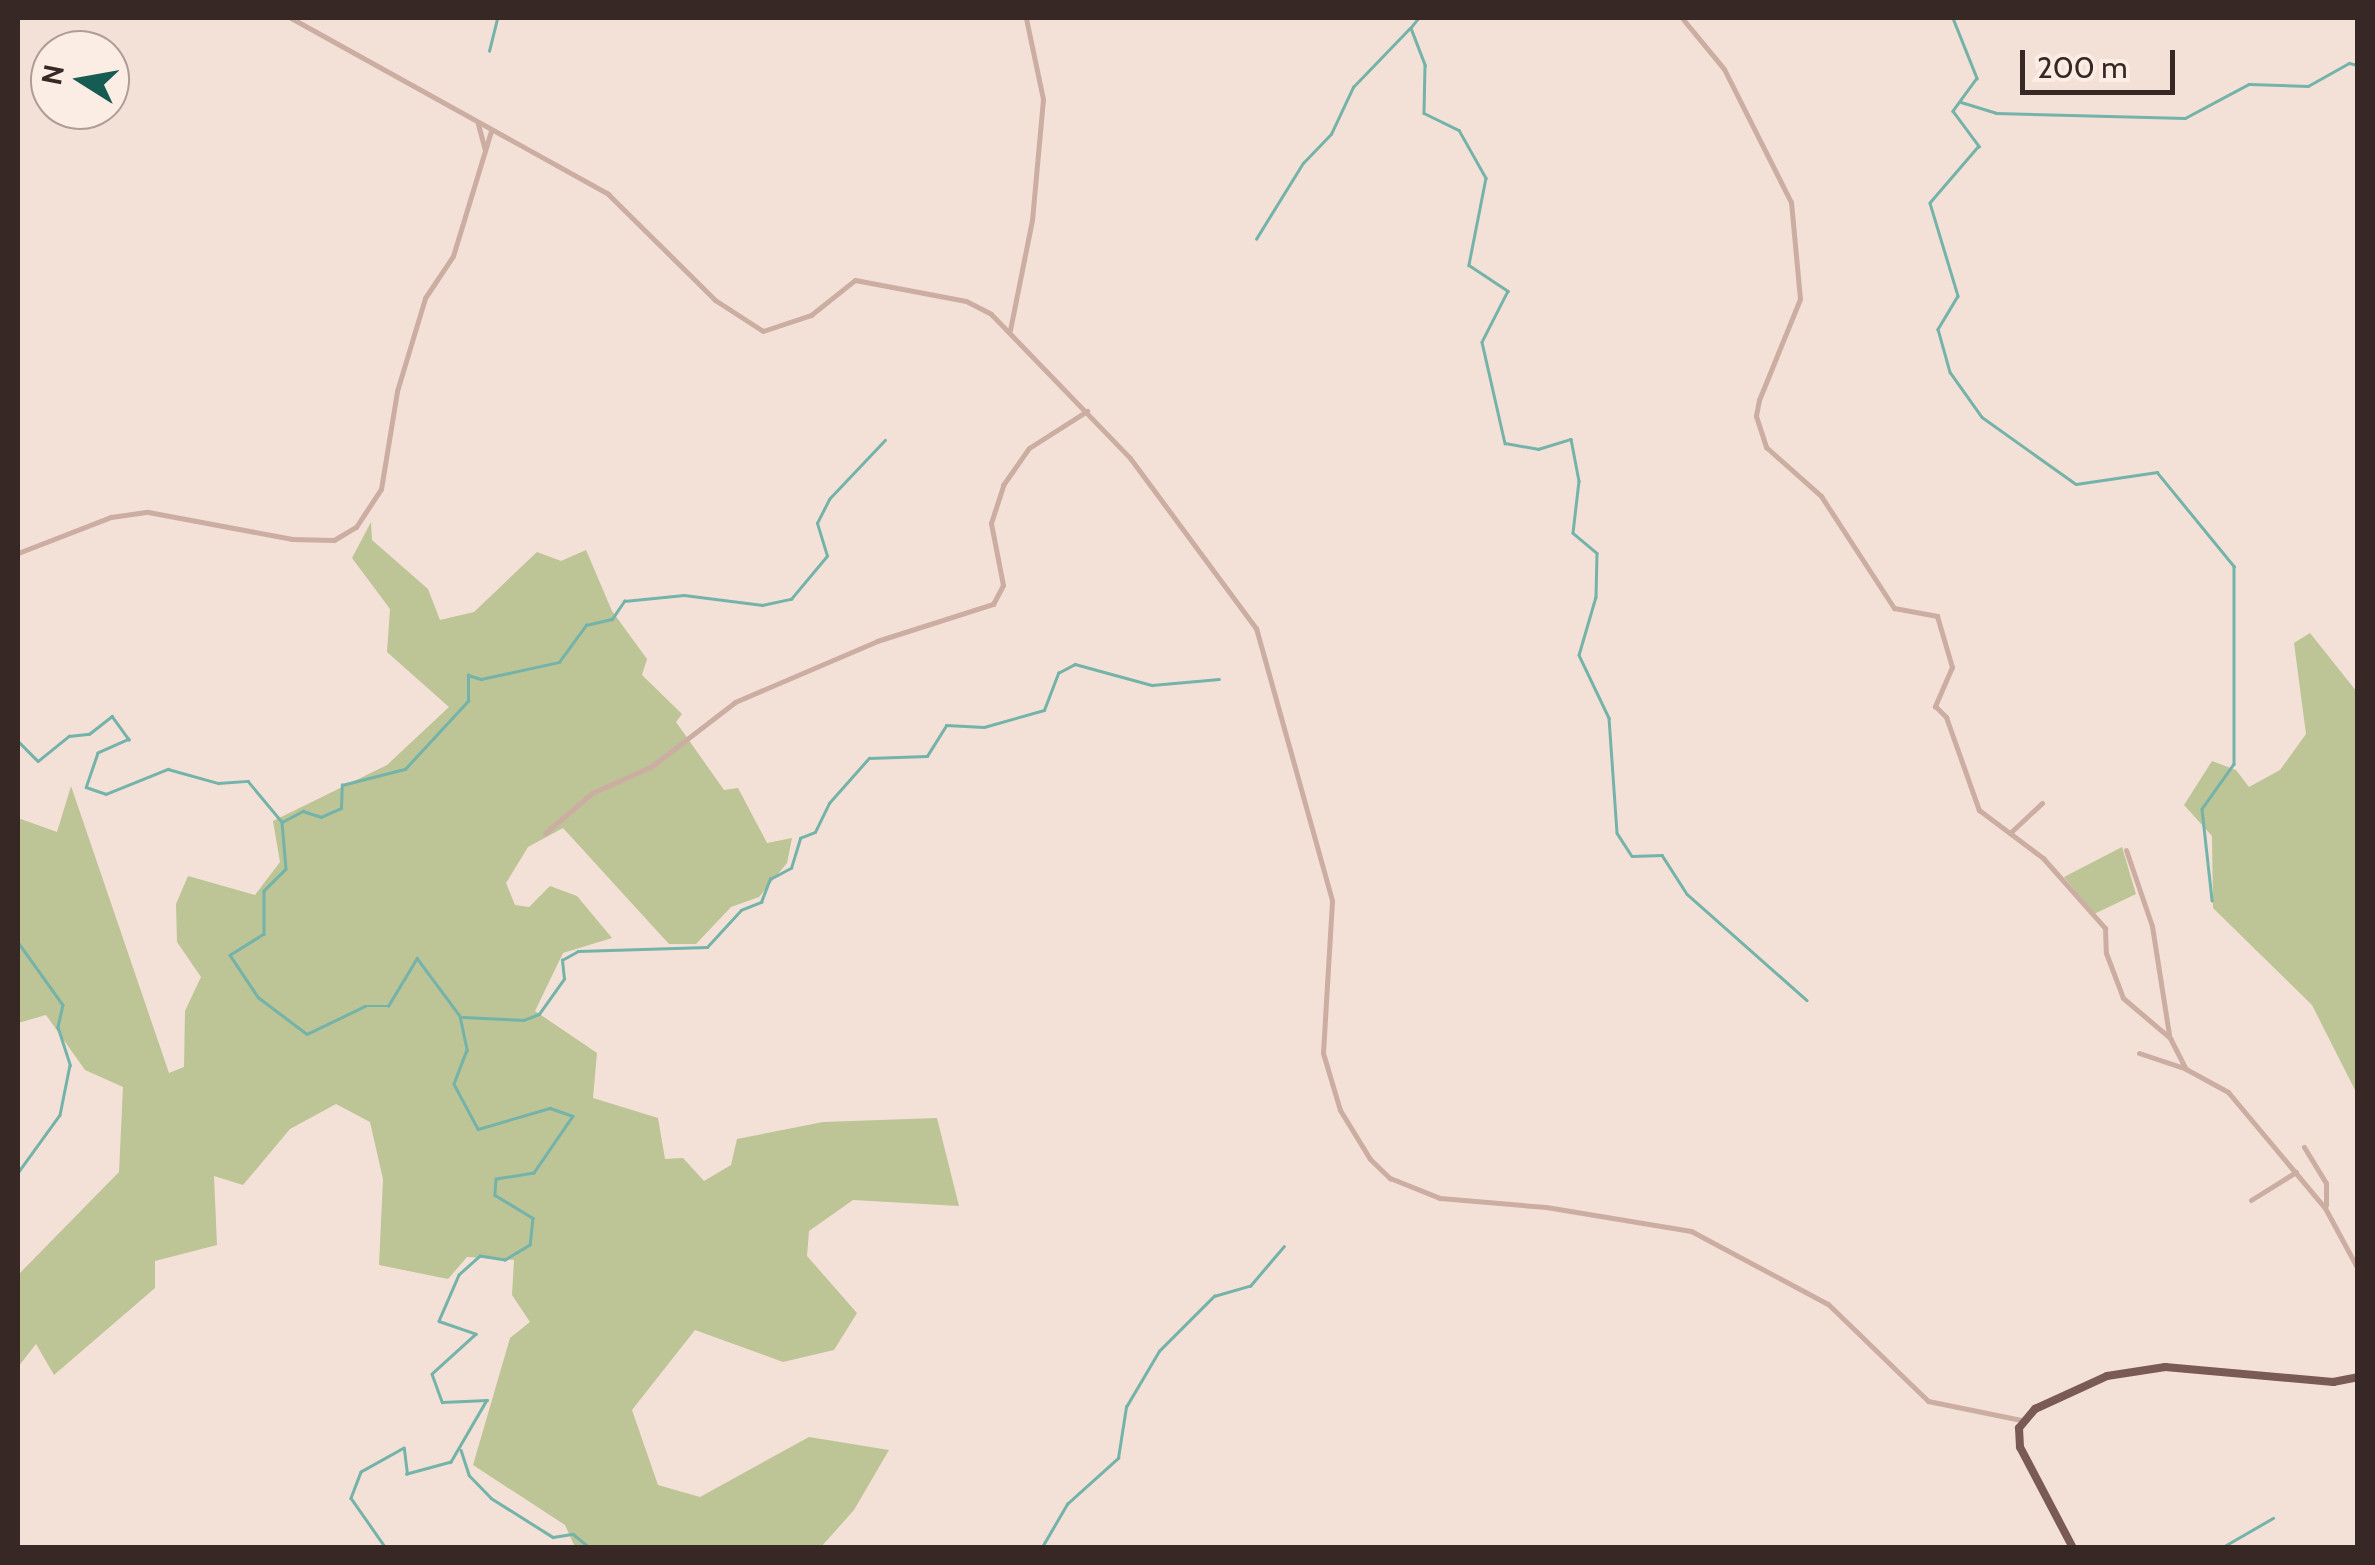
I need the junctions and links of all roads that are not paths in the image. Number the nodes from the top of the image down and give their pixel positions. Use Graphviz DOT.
graph roads {
  1 [pos="291,18"];
  2 [pos="1026,18"];
  3 [pos="1682,18"];
  4 [pos="476,122"];
  5 [pos="491,130"];
  6 [pos="485,150"];
  7 [pos="1010,330"];
  8 [pos="1086,411"];
  9 [pos="18,552"];
  10 [pos="2042,803"];
  11 [pos="545,833"];
  12 [pos="2010,833"];
  13 [pos="2126,850"];
  14 [pos="2170,1038"];
  15 [pos="2139,1053"];
  16 [pos="2186,1069"];
  17 [pos="2304,1146"];
  18 [pos="2296,1172"];
  19 [pos="2251,1200"];
  20 [pos="2326,1208"];
  21 [pos="2358,1269"];
  22 [pos="2358,1377"];
  23 [pos="2021,1420"];
  24 [pos="2073,1548"];
  1 -- 4 [label="street"];
  2 -- 7 [label="street"];
  3 -- 12 [label="street"];
  4 -- 5 [label="street"];
  4 -- 6 [label="street"];
  5 -- 6 [label="street"];
  5 -- 7 [label="street"];
  6 -- 9 [label="street"];
  7 -- 8 [label="street"];
  8 -- 11 [label="street"];
  8 -- 23 [label="street"];
  10 -- 12 [label="street"];
  12 -- 14 [label="street"];
  13 -- 14 [label="street"];
  14 -- 16 [label="street"];
  15 -- 16 [label="street"];
  16 -- 18 [label="street"];
  17 -- 20 [label="street"];
  18 -- 19 [label="street"];
  18 -- 20 [label="street"];
  20 -- 21 [label="street"];
  22 -- 23 [label="main road"];
  23 -- 24 [label="main road"];
}
